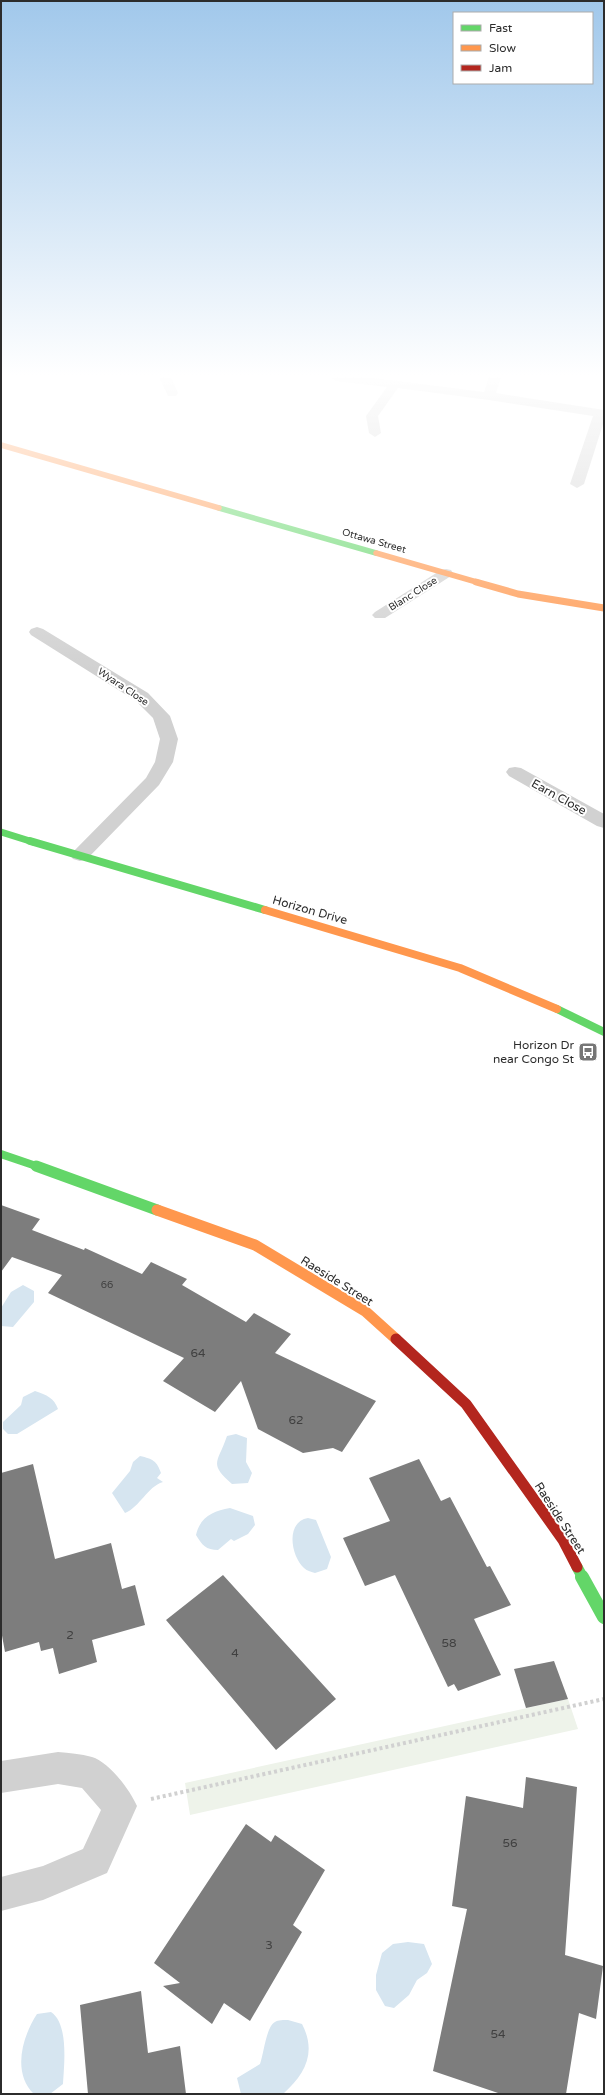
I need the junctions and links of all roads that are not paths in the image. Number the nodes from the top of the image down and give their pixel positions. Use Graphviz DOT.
graph roads {
  1 [pos="104,475"];
  2 [pos="580,475"];
  3 [pos="577,484"];
  4 [pos="446,573"];
  5 [pos="604,608"];
  6 [pos="380,615"];
  7 [pos="37,632"];
  8 [pos="515,772"];
  9 [pos="604,822"];
  10 [pos="1,832"];
  11 [pos="80,855"];
  12 [pos="604,1032"];
  13 [pos="1,1154"];
  14 [pos="604,1617"];
  15 [pos="1,1777"];
  16 [pos="1,1894"];
  1 -- 4 [label="street, Ottawa Street"];
  2 -- 3 [label="street"];
  4 -- 5 [label="street, Ottawa Street"];
  4 -- 6 [label="street, Blanc Close"];
  7 -- 11 [label="street, Wyara Close"];
  8 -- 9 [label="street, Earn Close"];
  10 -- 11 [label="street, Horizon Drive"];
  11 -- 12 [label="street, Horizon Drive"];
  13 -- 14 [label="street, Raeside Street"];
  15 -- 16 [label="street"];
}
